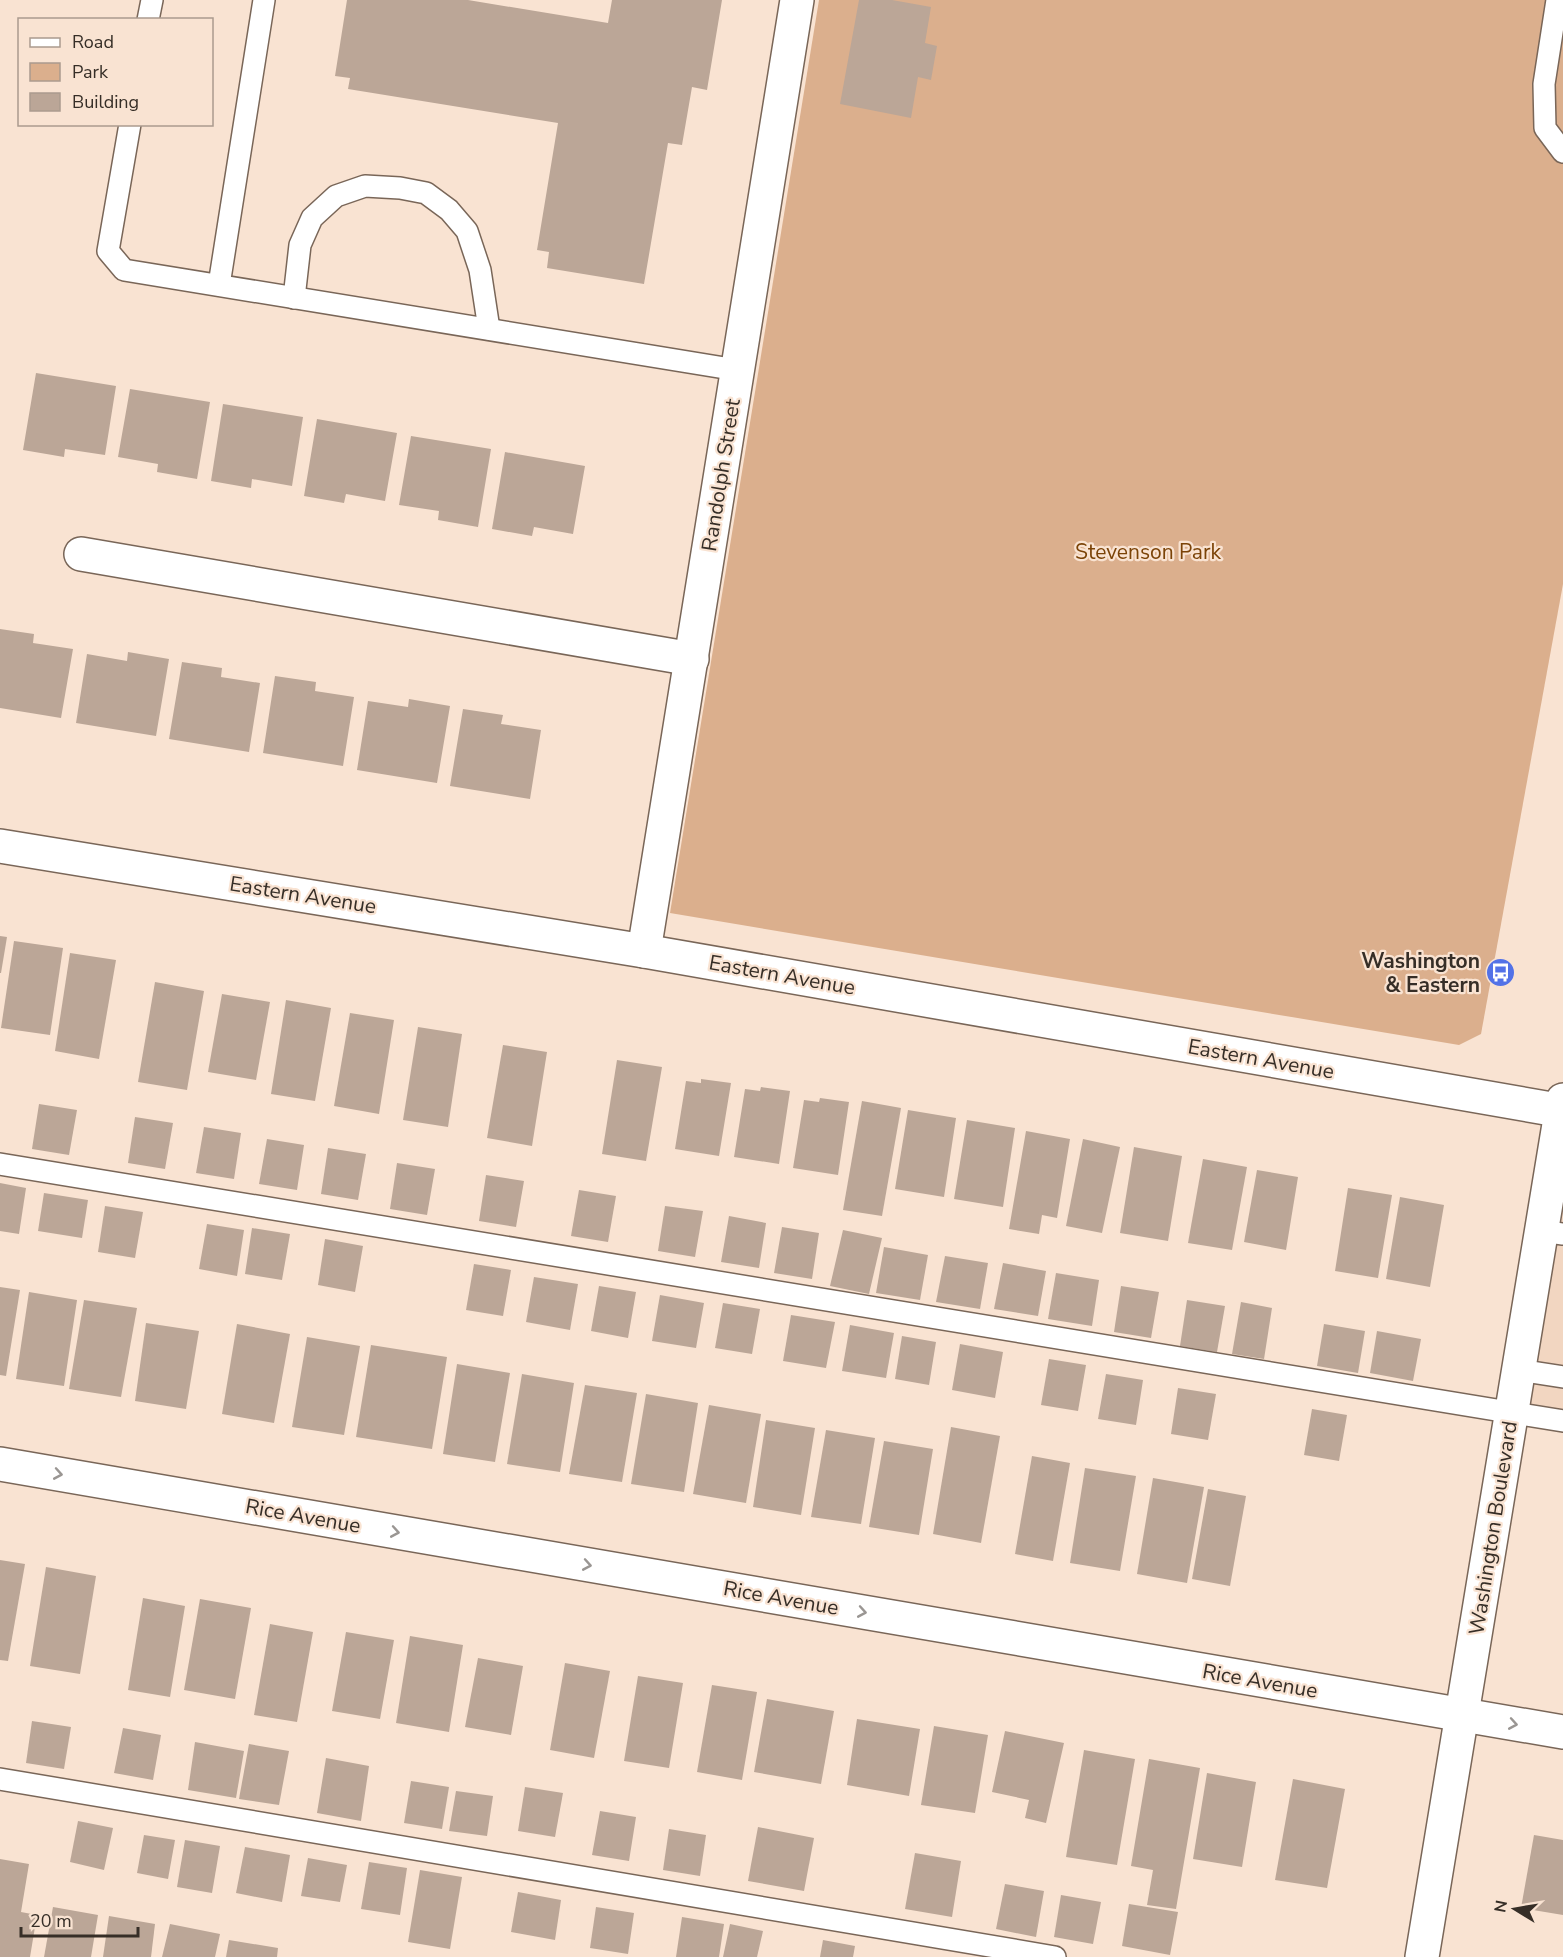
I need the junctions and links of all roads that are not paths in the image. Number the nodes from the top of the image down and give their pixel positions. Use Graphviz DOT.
graph roads {
  1 [pos="152,0"];
  2 [pos="264,0"];
  3 [pos="797,0"];
  4 [pos="1557,0"];
  5 [pos="148,18"];
  6 [pos="130,126"];
  7 [pos="1563,152"];
  8 [pos="219,285"];
  9 [pos="294,297"];
  10 [pos="489,329"];
  11 [pos="737,370"];
  12 [pos="81,554"];
  13 [pos="693,659"];
  14 [pos="0,846"];
  15 [pos="644,951"];
  16 [pos="1562,1107"];
  17 [pos="0,1164"];
  18 [pos="1552,1233"];
  19 [pos="1519,1370"];
  20 [pos="1563,1377"];
  21 [pos="1512,1412"];
  22 [pos="1563,1421"];
  23 [pos="0,1464"];
  24 [pos="1462,1715"];
  25 [pos="1563,1732"];
  26 [pos="0,1779"];
  27 [pos="1055,1957"];
  28 [pos="1422,1957"];
  1 -- 5 [label="lane"];
  2 -- 8 [label="lane"];
  3 -- 11 [label="street, Randolph Street"];
  4 -- 7 [label="lane"];
  6 -- 8 [label="lane"];
  8 -- 9 [label="lane"];
  9 -- 10 [label="lane"];
  9 -- 10 [label="lane"];
  10 -- 11 [label="lane"];
  11 -- 13 [label="street, Randolph Street"];
  12 -- 13 [label="street"];
  13 -- 15 [label="street, Randolph Street"];
  14 -- 15 [label="street, Eastern Avenue"];
  15 -- 16 [label="street, Eastern Avenue"];
  16 -- 18 [label="street, Washington Boulevard"];
  17 -- 21 [label="lane"];
  18 -- 19 [label="street, Washington Boulevard"];
  19 -- 20 [label="lane"];
  19 -- 21 [label="street, Washington Boulevard"];
  21 -- 22 [label="lane"];
  21 -- 24 [label="street, Washington Boulevard"];
  23 -- 24 [label="street, Rice Avenue, one-way"];
  24 -- 25 [label="street, Rice Avenue, one-way"];
  24 -- 28 [label="street, Washington Boulevard"];
  26 -- 27 [label="lane"];
}
